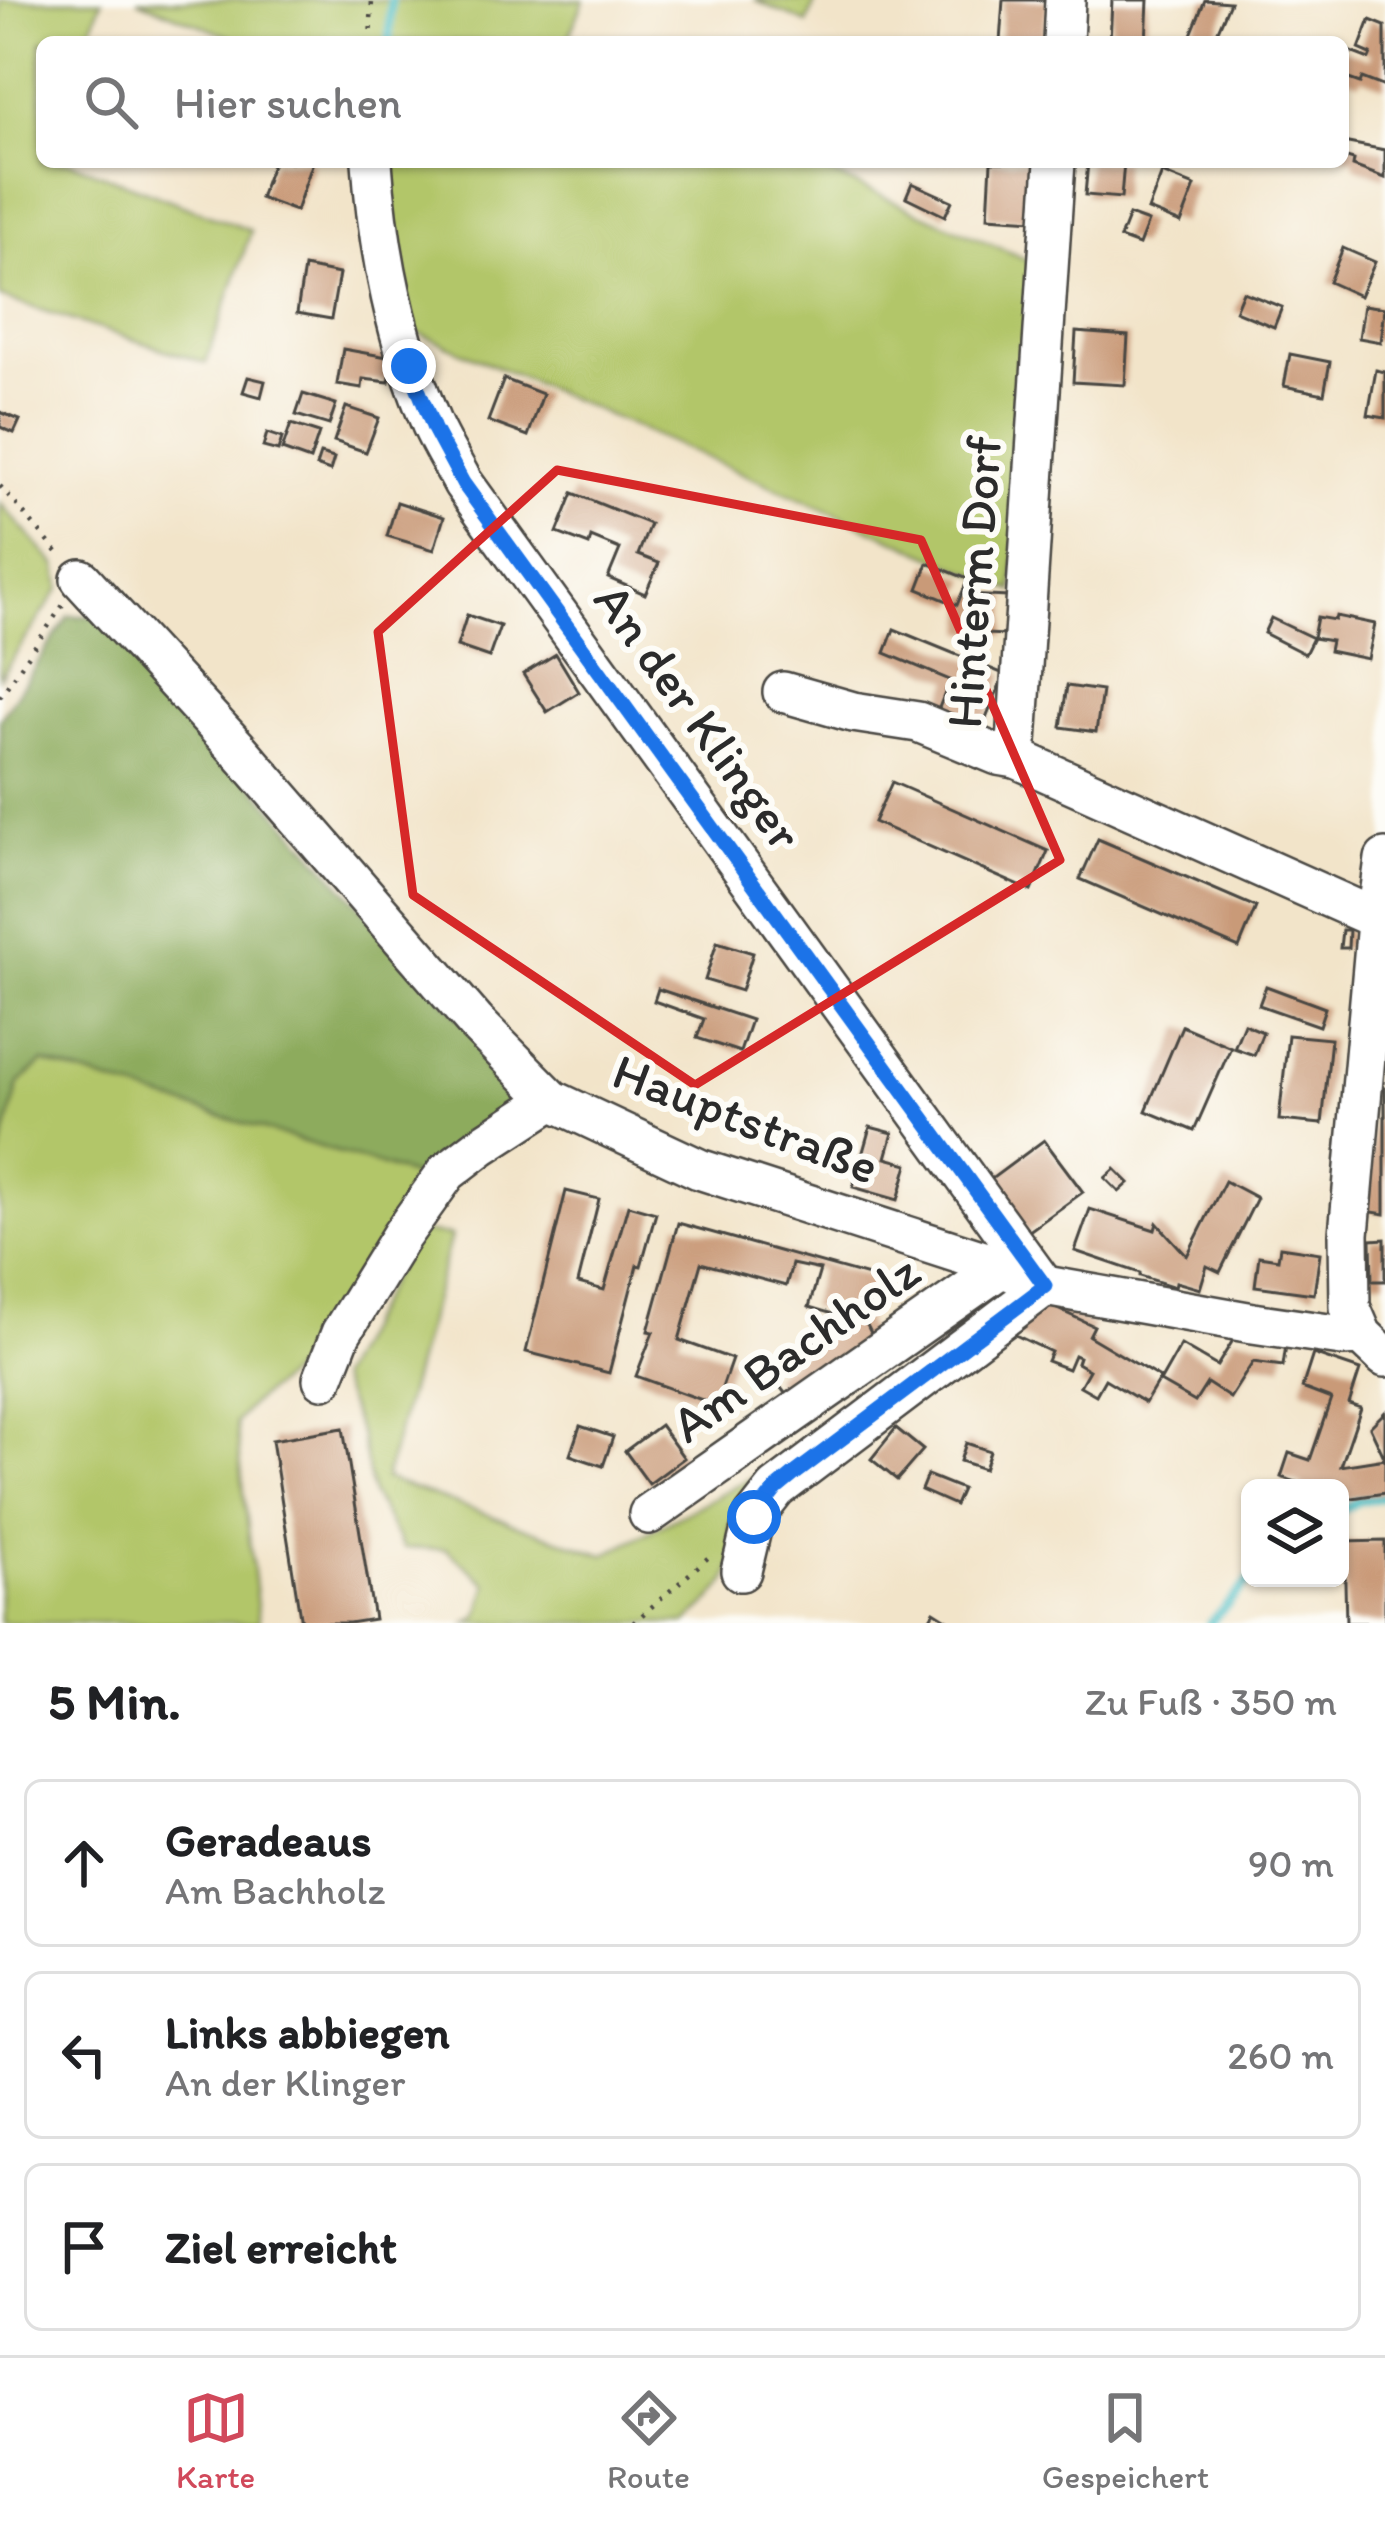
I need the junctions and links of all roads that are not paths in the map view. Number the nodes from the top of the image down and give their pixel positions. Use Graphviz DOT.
graph roads {
  1 [pos="1066,0"];
  2 [pos="1063,36"];
  3 [pos="372,168"];
  4 [pos="1055,168"];
  5 [pos="81,579"];
  6 [pos="783,692"];
  7 [pos="1016,758"];
  8 [pos="1385,859"];
  9 [pos="1378,911"];
  10 [pos="552,1100"];
  11 [pos="1002,1267"];
  12 [pos="1045,1286"];
  13 [pos="1374,1346"];
  14 [pos="322,1379"];
  15 [pos="650,1514"];
  16 [pos="741,1571"];
  1 -- 2 [label="street"];
  3 -- 12 [label="street, An der Klinger"];
  4 -- 7 [label="street, Hinterm Dorf"];
  5 -- 10 [label="street"];
  6 -- 7 [label="street"];
  7 -- 9 [label="street, Hinterm Dorf"];
  8 -- 9 [label="street"];
  9 -- 13 [label="street"];
  10 -- 11 [label="street, Hauptstraße"];
  10 -- 14 [label="street"];
  11 -- 12 [label="street, Hauptstraße"];
  11 -- 15 [label="street, Am Bachholz"];
  12 -- 13 [label="street, Hauptstraße"];
  12 -- 16 [label="street, Am Bachholz"];
}
